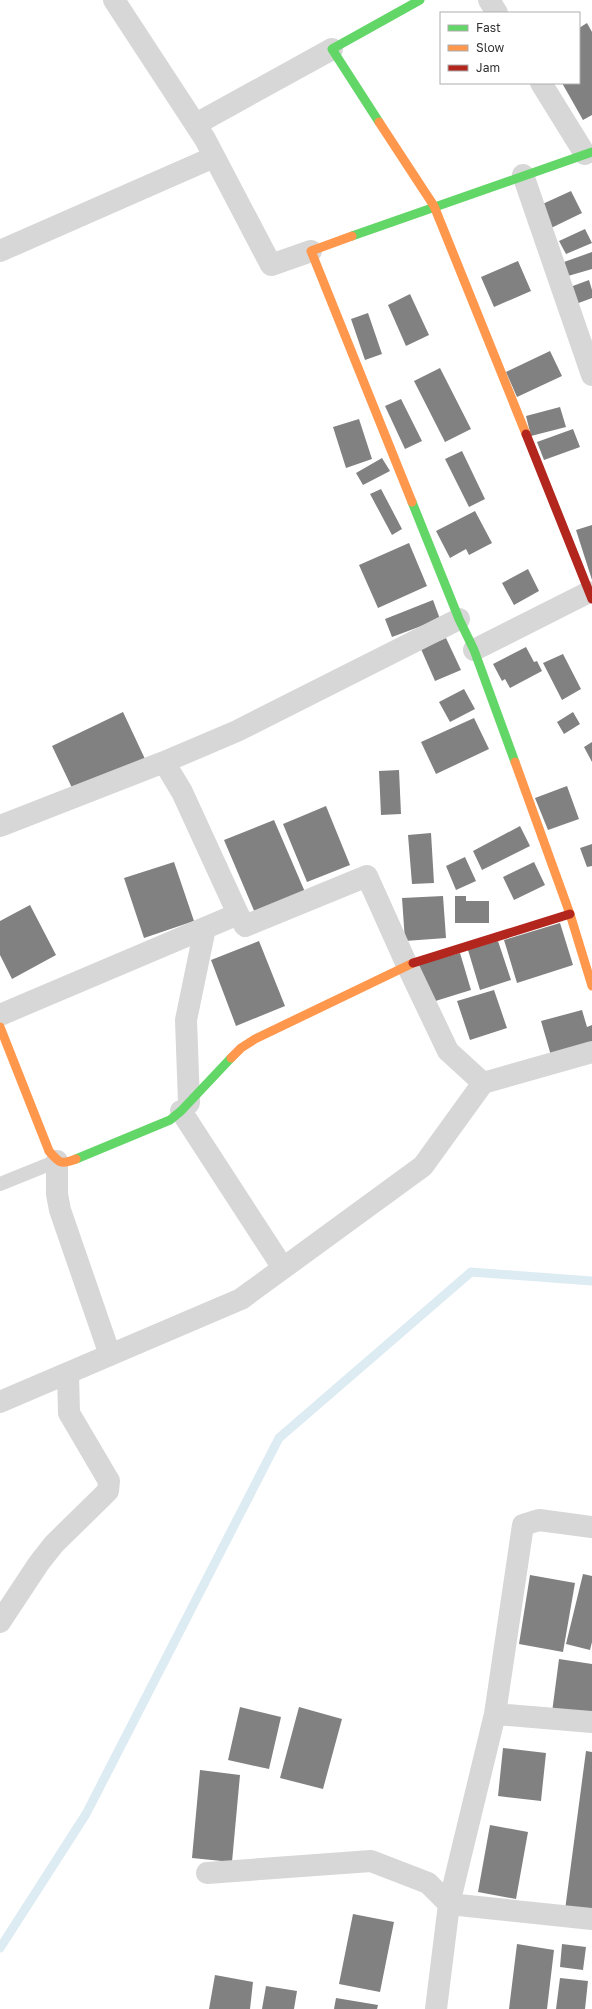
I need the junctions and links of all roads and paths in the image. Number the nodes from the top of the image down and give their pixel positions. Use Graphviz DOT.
graph roads {
  1 [pos="114,0"];
  2 [pos="420,0"];
  3 [pos="489,0"];
  4 [pos="496,12"];
  5 [pos="332,49"];
  6 [pos="542,84"];
  7 [pos="196,124"];
  8 [pos="588,153"];
  9 [pos="214,157"];
  10 [pos="523,175"];
  11 [pos="434,206"];
  12 [pos="0,251"];
  13 [pos="311,251"];
  14 [pos="592,375"];
  15 [pos="590,596"];
  16 [pos="459,620"];
  17 [pos="474,650"];
  18 [pos="164,762"];
  19 [pos="0,826"];
  20 [pos="238,914"];
  21 [pos="570,914"];
  22 [pos="205,928"];
  23 [pos="407,965"];
  24 [pos="592,986"];
  25 [pos="0,1015"];
  26 [pos="0,1027"];
  27 [pos="592,1052"];
  28 [pos="483,1083"];
  29 [pos="185,1107"];
  30 [pos="57,1162"];
  31 [pos="0,1184"];
  32 [pos="284,1268"];
  33 [pos="110,1356"];
  34 [pos="68,1373"];
  35 [pos="0,1402"];
  36 [pos="592,1527"];
  37 [pos="0,1622"];
  38 [pos="495,1714"];
  39 [pos="592,1722"];
  40 [pos="207,1873"];
  41 [pos="449,1904"];
  42 [pos="592,1919"];
  43 [pos="436,2009"];
  1 -- 7 [label="street"];
  2 -- 5 [label="street"];
  3 -- 4 [label="street"];
  5 -- 7 [label="street"];
  5 -- 11 [label="street"];
  6 -- 8 [label="street"];
  7 -- 9 [label="street"];
  8 -- 10 [label="street"];
  9 -- 12 [label="street"];
  9 -- 13 [label="street"];
  10 -- 11 [label="street"];
  10 -- 14 [label="street"];
  11 -- 13 [label="street"];
  11 -- 15 [label="street"];
  13 -- 16 [label="street"];
  15 -- 17 [label="street"];
  16 -- 17 [label="street"];
  16 -- 18 [label="street"];
  17 -- 21 [label="street"];
  18 -- 19 [label="street"];
  18 -- 20 [label="street"];
  20 -- 22 [label="street"];
  20 -- 23 [label="street"];
  21 -- 23 [label="street"];
  21 -- 24 [label="street"];
  22 -- 25 [label="street"];
  22 -- 29 [label="street"];
  23 -- 28 [label="street"];
  23 -- 29 [label="street"];
  26 -- 30 [label="street"];
  27 -- 28 [label="street"];
  28 -- 32 [label="street"];
  29 -- 30 [label="street"];
  29 -- 32 [label="street"];
  30 -- 31 [label="lane"];
  30 -- 33 [label="street"];
  32 -- 33 [label="street"];
  33 -- 34 [label="street"];
  34 -- 35 [label="street"];
  34 -- 37 [label="street"];
  36 -- 38 [label="street"];
  38 -- 39 [label="street"];
  38 -- 41 [label="street"];
  40 -- 41 [label="street"];
  41 -- 42 [label="street"];
  41 -- 43 [label="street"];
}
